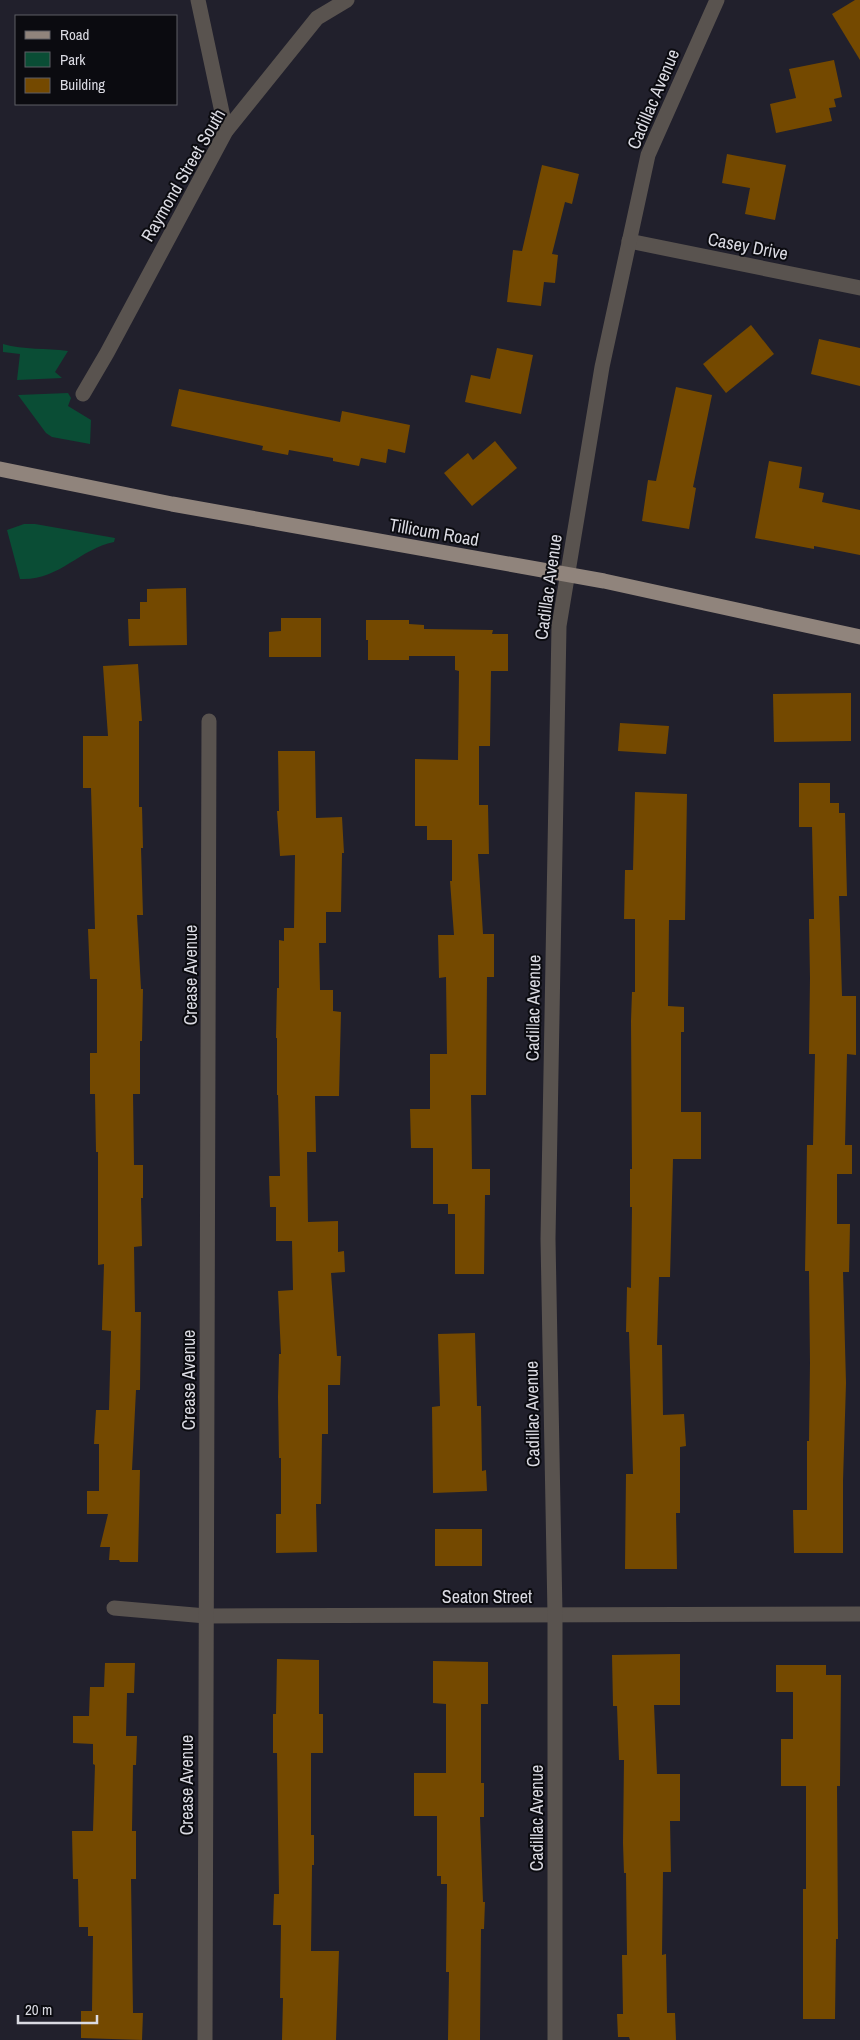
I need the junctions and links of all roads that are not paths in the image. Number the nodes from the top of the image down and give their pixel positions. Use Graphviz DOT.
graph roads {
  1 [pos="198,0"];
  2 [pos="347,0"];
  3 [pos="718,0"];
  4 [pos="226,131"];
  5 [pos="629,242"];
  6 [pos="860,288"];
  7 [pos="83,394"];
  8 [pos="0,469"];
  9 [pos="567,575"];
  10 [pos="860,637"];
  11 [pos="209,721"];
  12 [pos="114,1608"];
  13 [pos="555,1614"];
  14 [pos="860,1614"];
  15 [pos="206,1616"];
  16 [pos="205,2040"];
  17 [pos="554,2040"];
  1 -- 4 [label="street"];
  2 -- 4 [label="street, Raymond Street South"];
  3 -- 5 [label="street, Cadillac Avenue"];
  4 -- 7 [label="street, Raymond Street South"];
  5 -- 6 [label="street, Casey Drive"];
  5 -- 9 [label="street, Cadillac Avenue"];
  8 -- 9 [label="main road, Tillicum Road"];
  9 -- 10 [label="main road, Tillicum Road"];
  9 -- 13 [label="street, Cadillac Avenue"];
  11 -- 15 [label="street, Crease Avenue"];
  12 -- 15 [label="street, Seaton Street"];
  13 -- 14 [label="street, Seaton Street"];
  13 -- 15 [label="street, Seaton Street"];
  13 -- 17 [label="street, Cadillac Avenue"];
  15 -- 16 [label="street, Crease Avenue"];
}
